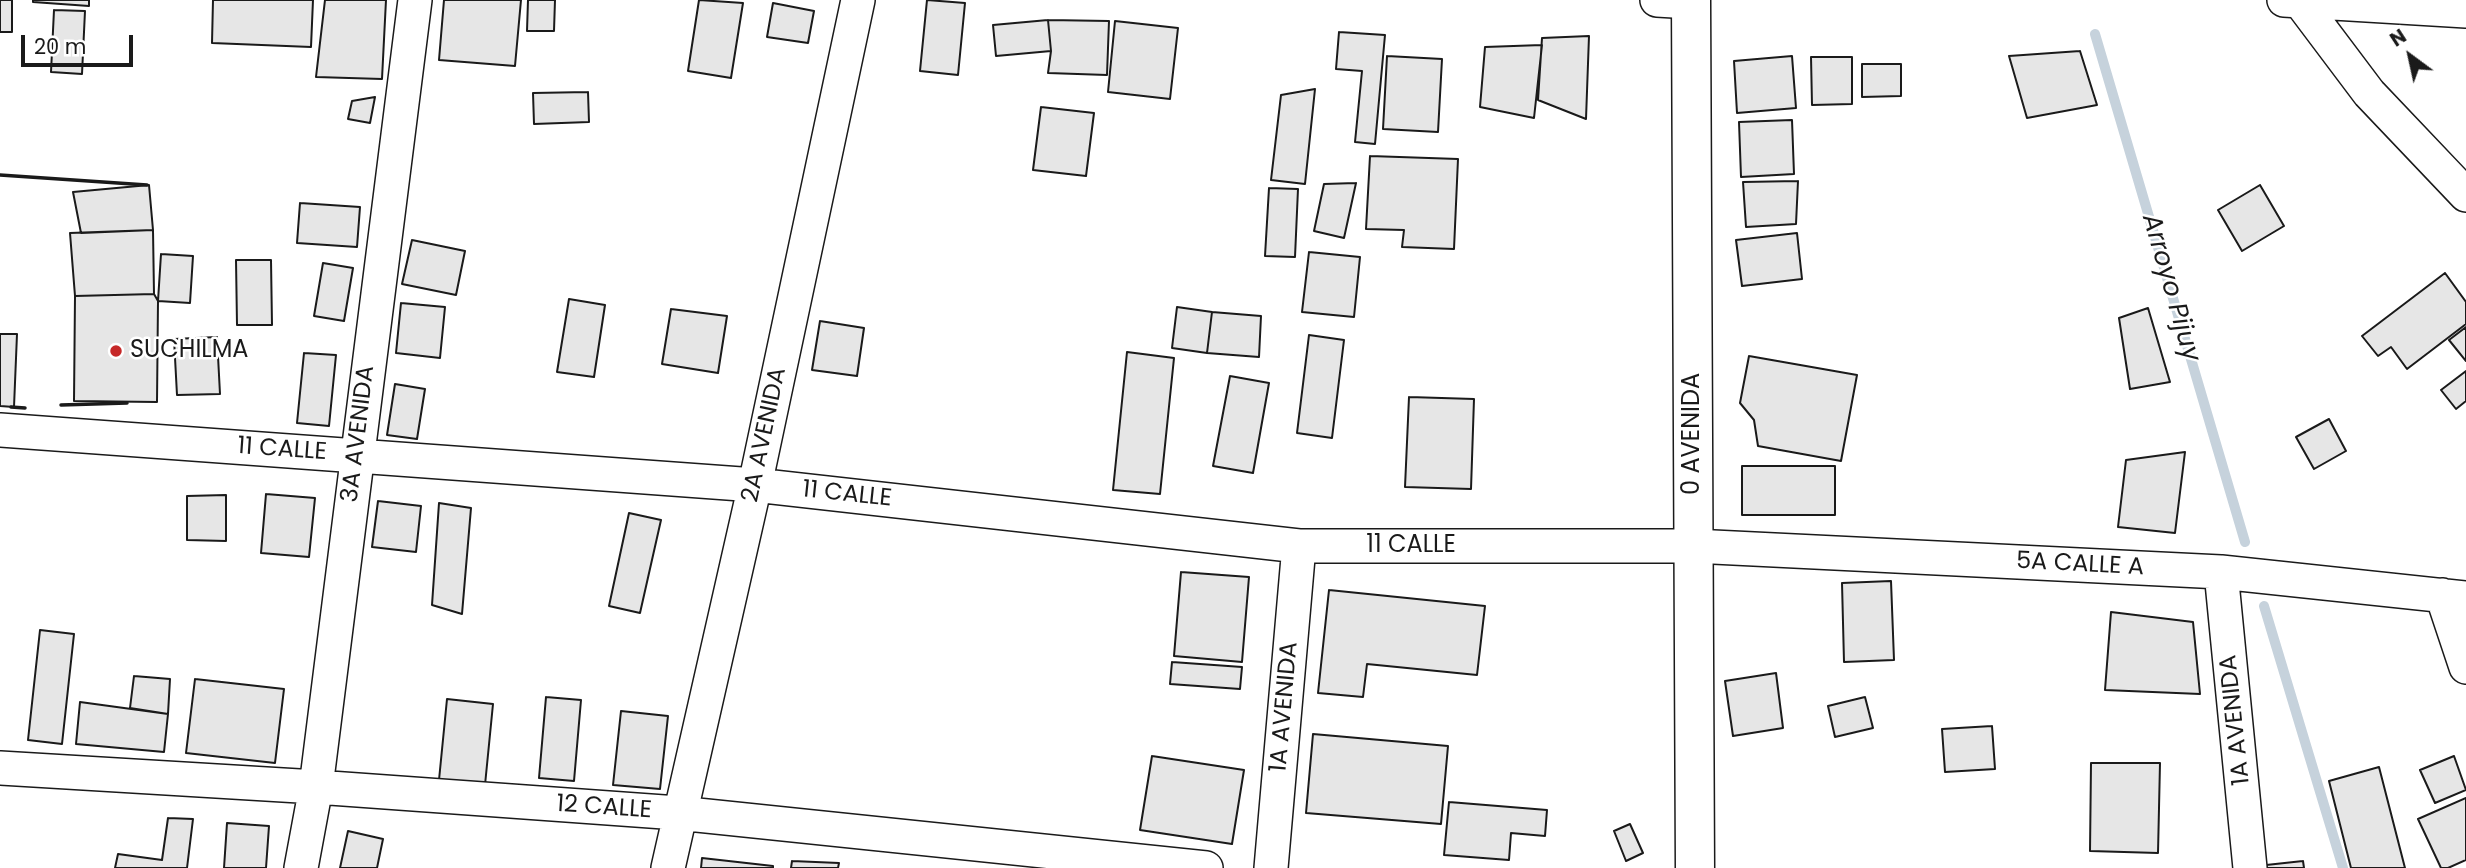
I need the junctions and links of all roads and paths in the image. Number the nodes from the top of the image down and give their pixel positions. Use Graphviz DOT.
graph roads {
  1 [pos="415,0"];
  2 [pos="858,0"];
  3 [pos="2293,0"];
  4 [pos="1679,1"];
  5 [pos="2466,11"];
  6 [pos="2466,195"];
  7 [pos="0,430"];
  8 [pos="356,455"];
  9 [pos="755,485"];
  10 [pos="1299,546"];
  11 [pos="1693,546"];
  12 [pos="2221,572"];
  13 [pos="2454,597"];
  14 [pos="2466,667"];
  15 [pos="0,768"];
  16 [pos="316,786"];
  17 [pos="678,813"];
  18 [pos="301,868"];
  19 [pos="668,868"];
  20 [pos="1206,868"];
  21 [pos="1271,868"];
  22 [pos="1695,868"];
  23 [pos="2250,868"];
  1 -- 8 [label="street, 3A AVENIDA"];
  2 -- 9 [label="street, 2A AVENIDA"];
  3 -- 5 [label="street"];
  3 -- 6 [label="street"];
  4 -- 11 [label="street, 0 AVENIDA"];
  7 -- 8 [label="street, 11 CALLE"];
  8 -- 9 [label="street, 11 CALLE"];
  8 -- 16 [label="street, 3A AVENIDA"];
  9 -- 10 [label="street, 11 CALLE"];
  9 -- 17 [label="street, 2A AVENIDA"];
  10 -- 11 [label="street, 11 CALLE"];
  10 -- 21 [label="street, 1A AVENIDA"];
  11 -- 12 [label="street, 5A CALLE A"];
  11 -- 22 [label="street, 0 AVENIDA"];
  12 -- 13 [label="street, 5A CALLE A"];
  12 -- 23 [label="street, 1A AVENIDA"];
  13 -- 14 [label="street"];
  15 -- 16 [label="street, 12 CALLE"];
  16 -- 17 [label="street, 12 CALLE"];
  16 -- 18 [label="street, 3A AVENIDA"];
  17 -- 19 [label="street, 2A AVENIDA"];
  17 -- 20 [label="street, 12 CALLE"];
}
